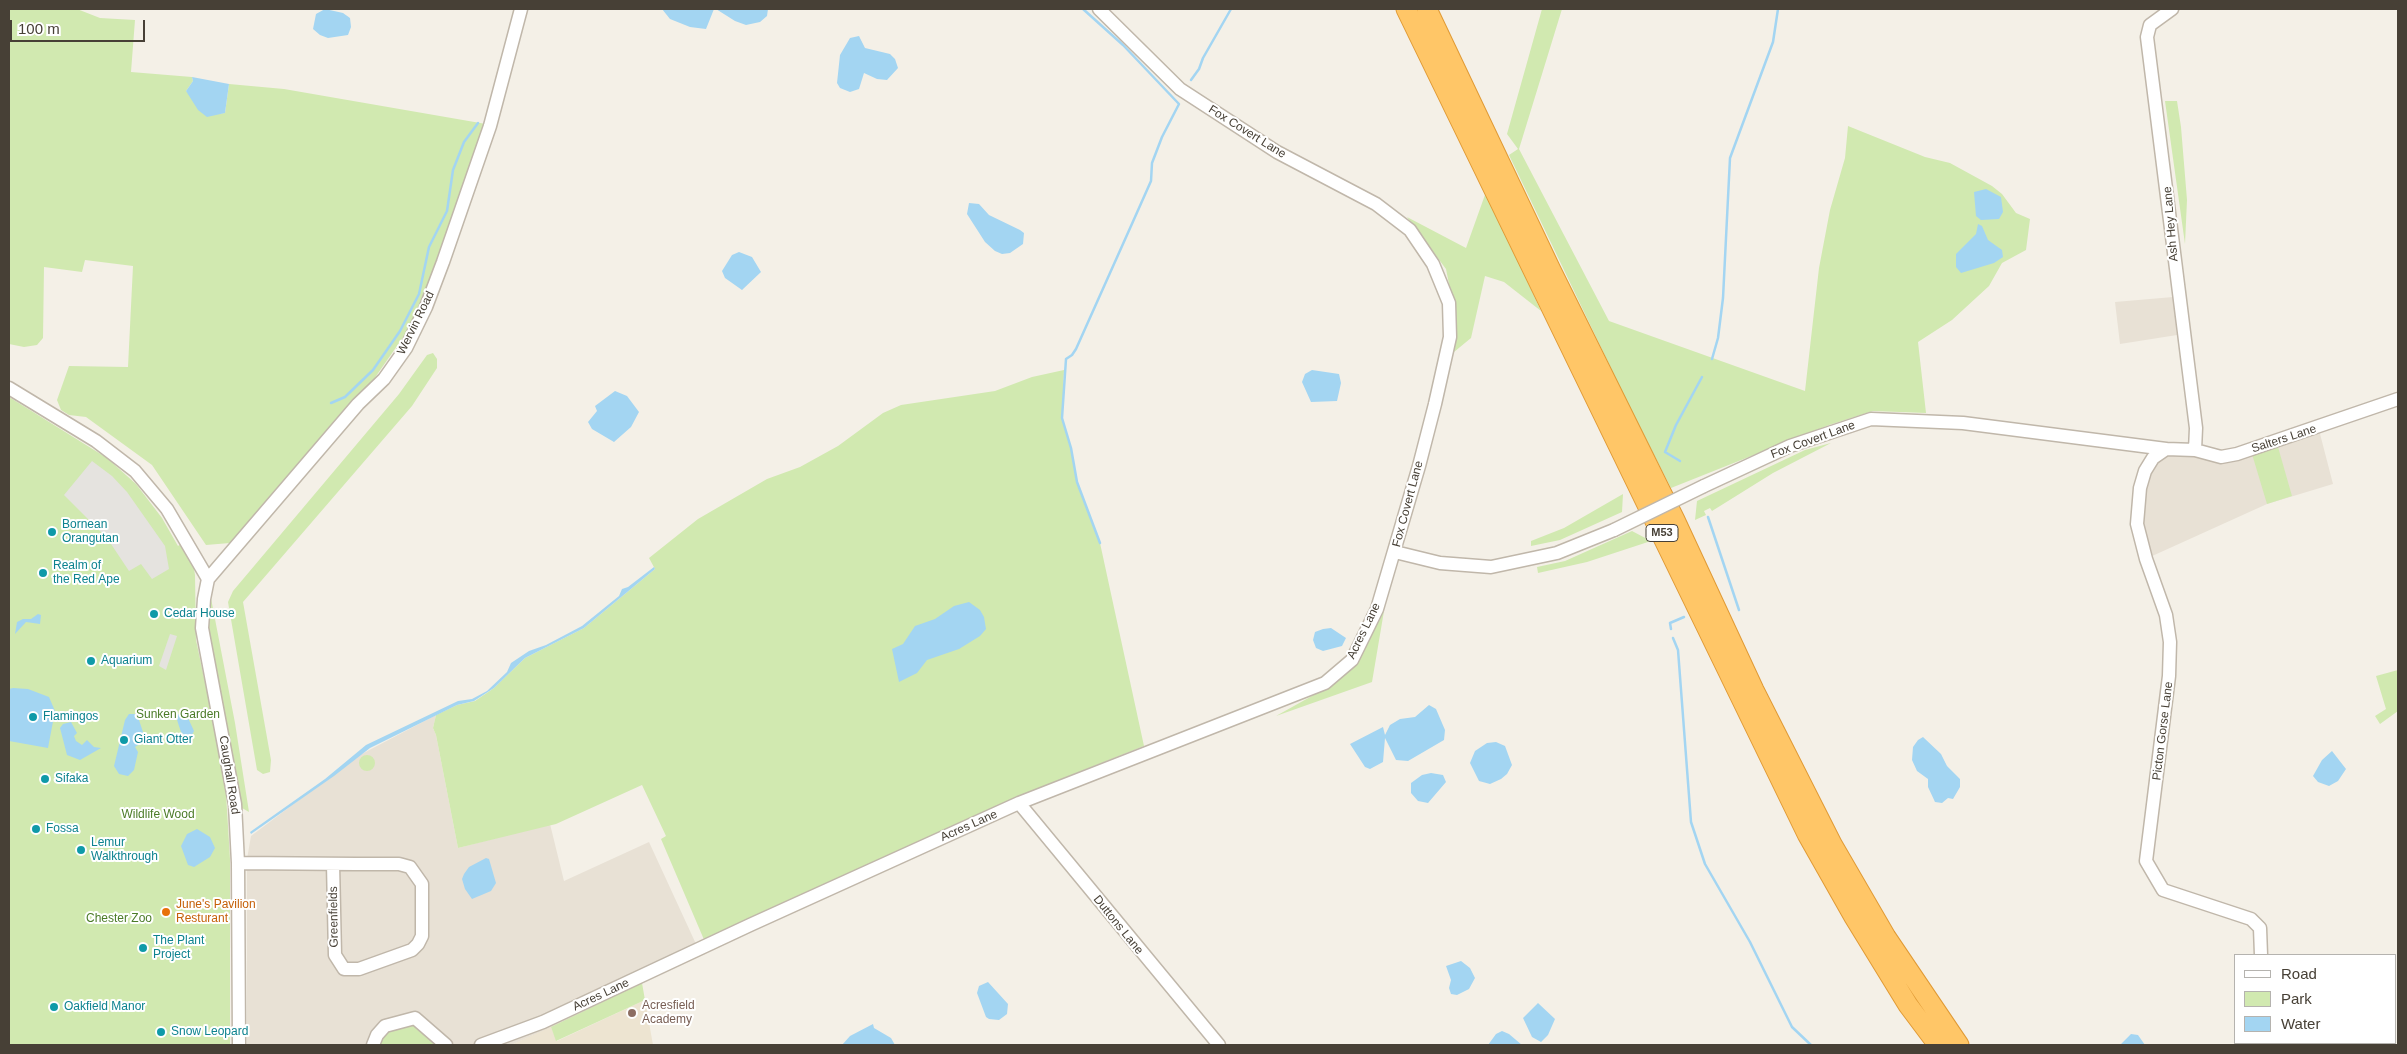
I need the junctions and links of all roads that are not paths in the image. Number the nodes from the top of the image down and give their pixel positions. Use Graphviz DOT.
graph roads {
  1 [pos="521,9"];
  2 [pos="1099,9"];
  3 [pos="1406,9"];
  4 [pos="1427,9"];
  5 [pos="2172,9"];
  6 [pos="9,388"];
  7 [pos="2398,399"];
  8 [pos="2166,449"];
  9 [pos="2195,450"];
  10 [pos="1395,552"];
  11 [pos="208,579"];
  12 [pos="1019,803"];
  13 [pos="238,863"];
  14 [pos="334,864"];
  15 [pos="2261,954"];
  16 [pos="239,1045"];
  17 [pos="373,1045"];
  18 [pos="446,1045"];
  19 [pos="481,1045"];
  20 [pos="1219,1045"];
  21 [pos="1938,1045"];
  22 [pos="1958,1045"];
  1 -- 11 [label="street, Wervin Road"];
  2 -- 10 [label="street, Fox Covert Lane"];
  3 -- 21 [label="highway, M53"];
  4 -- 22 [label="highway, M53"];
  5 -- 9 [label="street, Ash Hey Lane"];
  6 -- 11 [label="street"];
  7 -- 9 [label="street, Salters Lane"];
  8 -- 9 [label="street, Salters Lane"];
  8 -- 10 [label="street, Fox Covert Lane, bridge"];
  8 -- 15 [label="street, Picton Gorse Lane"];
  10 -- 12 [label="street, Acres Lane"];
  11 -- 13 [label="street, Caughall Road"];
  12 -- 19 [label="street, Acres Lane"];
  12 -- 20 [label="street, Duttons Lane"];
  13 -- 14 [label="street, Greenfields"];
  13 -- 16 [label="street, Caughall Road"];
  14 -- 14 [label="street, Greenfields"];
  17 -- 18 [label="street"];
}
